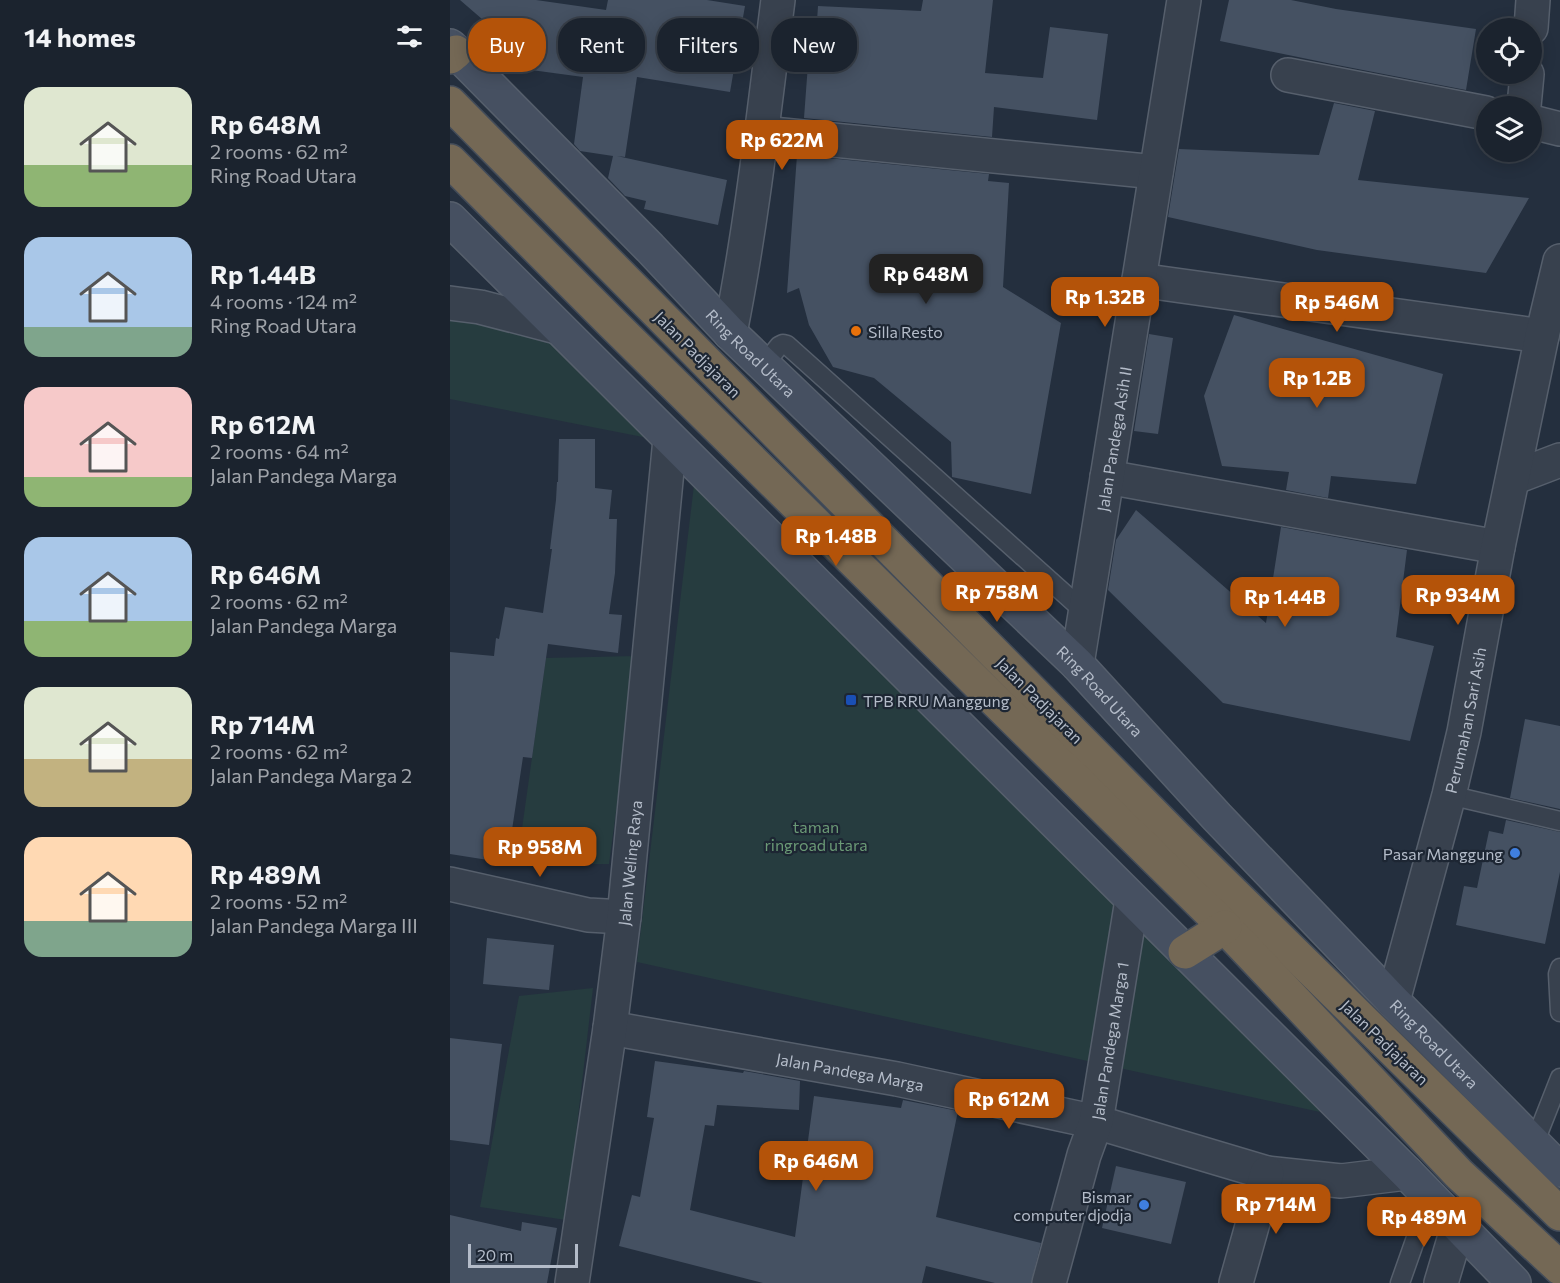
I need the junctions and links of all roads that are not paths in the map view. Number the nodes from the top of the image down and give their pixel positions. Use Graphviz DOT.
graph roads {
  1 [pos="778,0"];
  2 [pos="1184,0"];
  3 [pos="1533,0"];
  4 [pos="1532,18"];
  5 [pos="452,52"];
  6 [pos="1288,75"];
  7 [pos="450,103"];
  8 [pos="1476,111"];
  9 [pos="1542,124"];
  10 [pos="1560,129"];
  11 [pos="762,133"];
  12 [pos="450,161"];
  13 [pos="1156,172"];
  14 [pos="450,219"];
  15 [pos="1560,261"];
  16 [pos="1139,280"];
  17 [pos="450,303"];
  18 [pos="557,327"];
  19 [pos="730,333"];
  20 [pos="1542,336"];
  21 [pos="764,365"];
  22 [pos="670,439"];
  23 [pos="1560,460"];
  24 [pos="1107,477"];
  25 [pos="1513,478"];
  26 [pos="1498,547"];
  27 [pos="1086,613"];
  28 [pos="1077,664"];
  29 [pos="1449,795"];
  30 [pos="1560,821"];
  31 [pos="450,884"];
  32 [pos="1132,900"];
  33 [pos="624,917"];
  34 [pos="1225,927"];
  35 [pos="1185,952"];
  36 [pos="1560,968"];
  37 [pos="1393,1000"];
  38 [pos="1560,1012"];
  39 [pos="610,1028"];
  40 [pos="1560,1078"];
  41 [pos="1096,1122"];
  42 [pos="1534,1144"];
  43 [pos="1560,1170"];
  44 [pos="1267,1173"];
  45 [pos="1407,1173"];
  46 [pos="1430,1198"];
  47 [pos="1560,1214"];
  48 [pos="1458,1226"];
  49 [pos="1560,1268"];
  50 [pos="572,1283"];
  51 [pos="1049,1283"];
  52 [pos="1236,1283"];
  53 [pos="1400,1283"];
  54 [pos="1441,1283"];
  55 [pos="1514,1283"];
  1 -- 11 [label="street"];
  2 -- 13 [label="street, Jalan Pandega Asih II"];
  3 -- 4 [label="street"];
  5 -- 19 [label="street, Ring Road Utara"];
  6 -- 8 [label="street"];
  7 -- 47 [label="highway, Jalan Padjajaran"];
  9 -- 10 [label="street"];
  11 -- 13 [label="street"];
  11 -- 19 [label="street"];
  12 -- 34 [label="highway, Jalan Padjajaran"];
  13 -- 16 [label="street, Jalan Pandega Asih II"];
  14 -- 18 [label="street"];
  15 -- 20 [label="street, Perumahan Sari Asih"];
  16 -- 20 [label="street"];
  16 -- 24 [label="street, Jalan Pandega Asih II"];
  17 -- 18 [label="street"];
  18 -- 22 [label="street"];
  19 -- 21 [label="street, Ring Road Utara"];
  20 -- 25 [label="street, Perumahan Sari Asih"];
  21 -- 27 [label="lane"];
  21 -- 28 [label="street, Ring Road Utara"];
  22 -- 32 [label="street"];
  22 -- 33 [label="street, Jalan Weling Raya"];
  23 -- 25 [label="street"];
  24 -- 26 [label="street"];
  24 -- 27 [label="street, Jalan Pandega Asih II"];
  25 -- 26 [label="street, Perumahan Sari Asih"];
  26 -- 29 [label="street, Perumahan Sari Asih"];
  27 -- 28 [label="street, Jalan Pandega Asih II"];
  28 -- 37 [label="street, Ring Road Utara"];
  29 -- 30 [label="lane"];
  29 -- 37 [label="street, Perumahan Sari Asih"];
  31 -- 33 [label="street"];
  32 -- 35 [label="street"];
  32 -- 41 [label="street, Jalan Pandega Marga 1"];
  33 -- 39 [label="street, Jalan Weling Raya"];
  34 -- 35 [label="highway"];
  34 -- 49 [label="highway, Jalan Padjajaran"];
  35 -- 45 [label="street"];
  36 -- 38 [label="lane"];
  37 -- 42 [label="street, Ring Road Utara"];
  39 -- 41 [label="street, Jalan Pandega Marga"];
  39 -- 50 [label="street, Jalan Weling Raya"];
  40 -- 42 [label="lane"];
  41 -- 44 [label="street, Jalan Pandega Marga"];
  41 -- 51 [label="street, Jalan Pandega Marga 1"];
  42 -- 43 [label="street, Ring Road Utara"];
  44 -- 45 [label="street, Jalan Pandega Marga"];
  44 -- 52 [label="street"];
  45 -- 46 [label="street"];
  46 -- 48 [label="street"];
  46 -- 53 [label="lane"];
  48 -- 54 [label="street"];
  48 -- 55 [label="street"];
}
